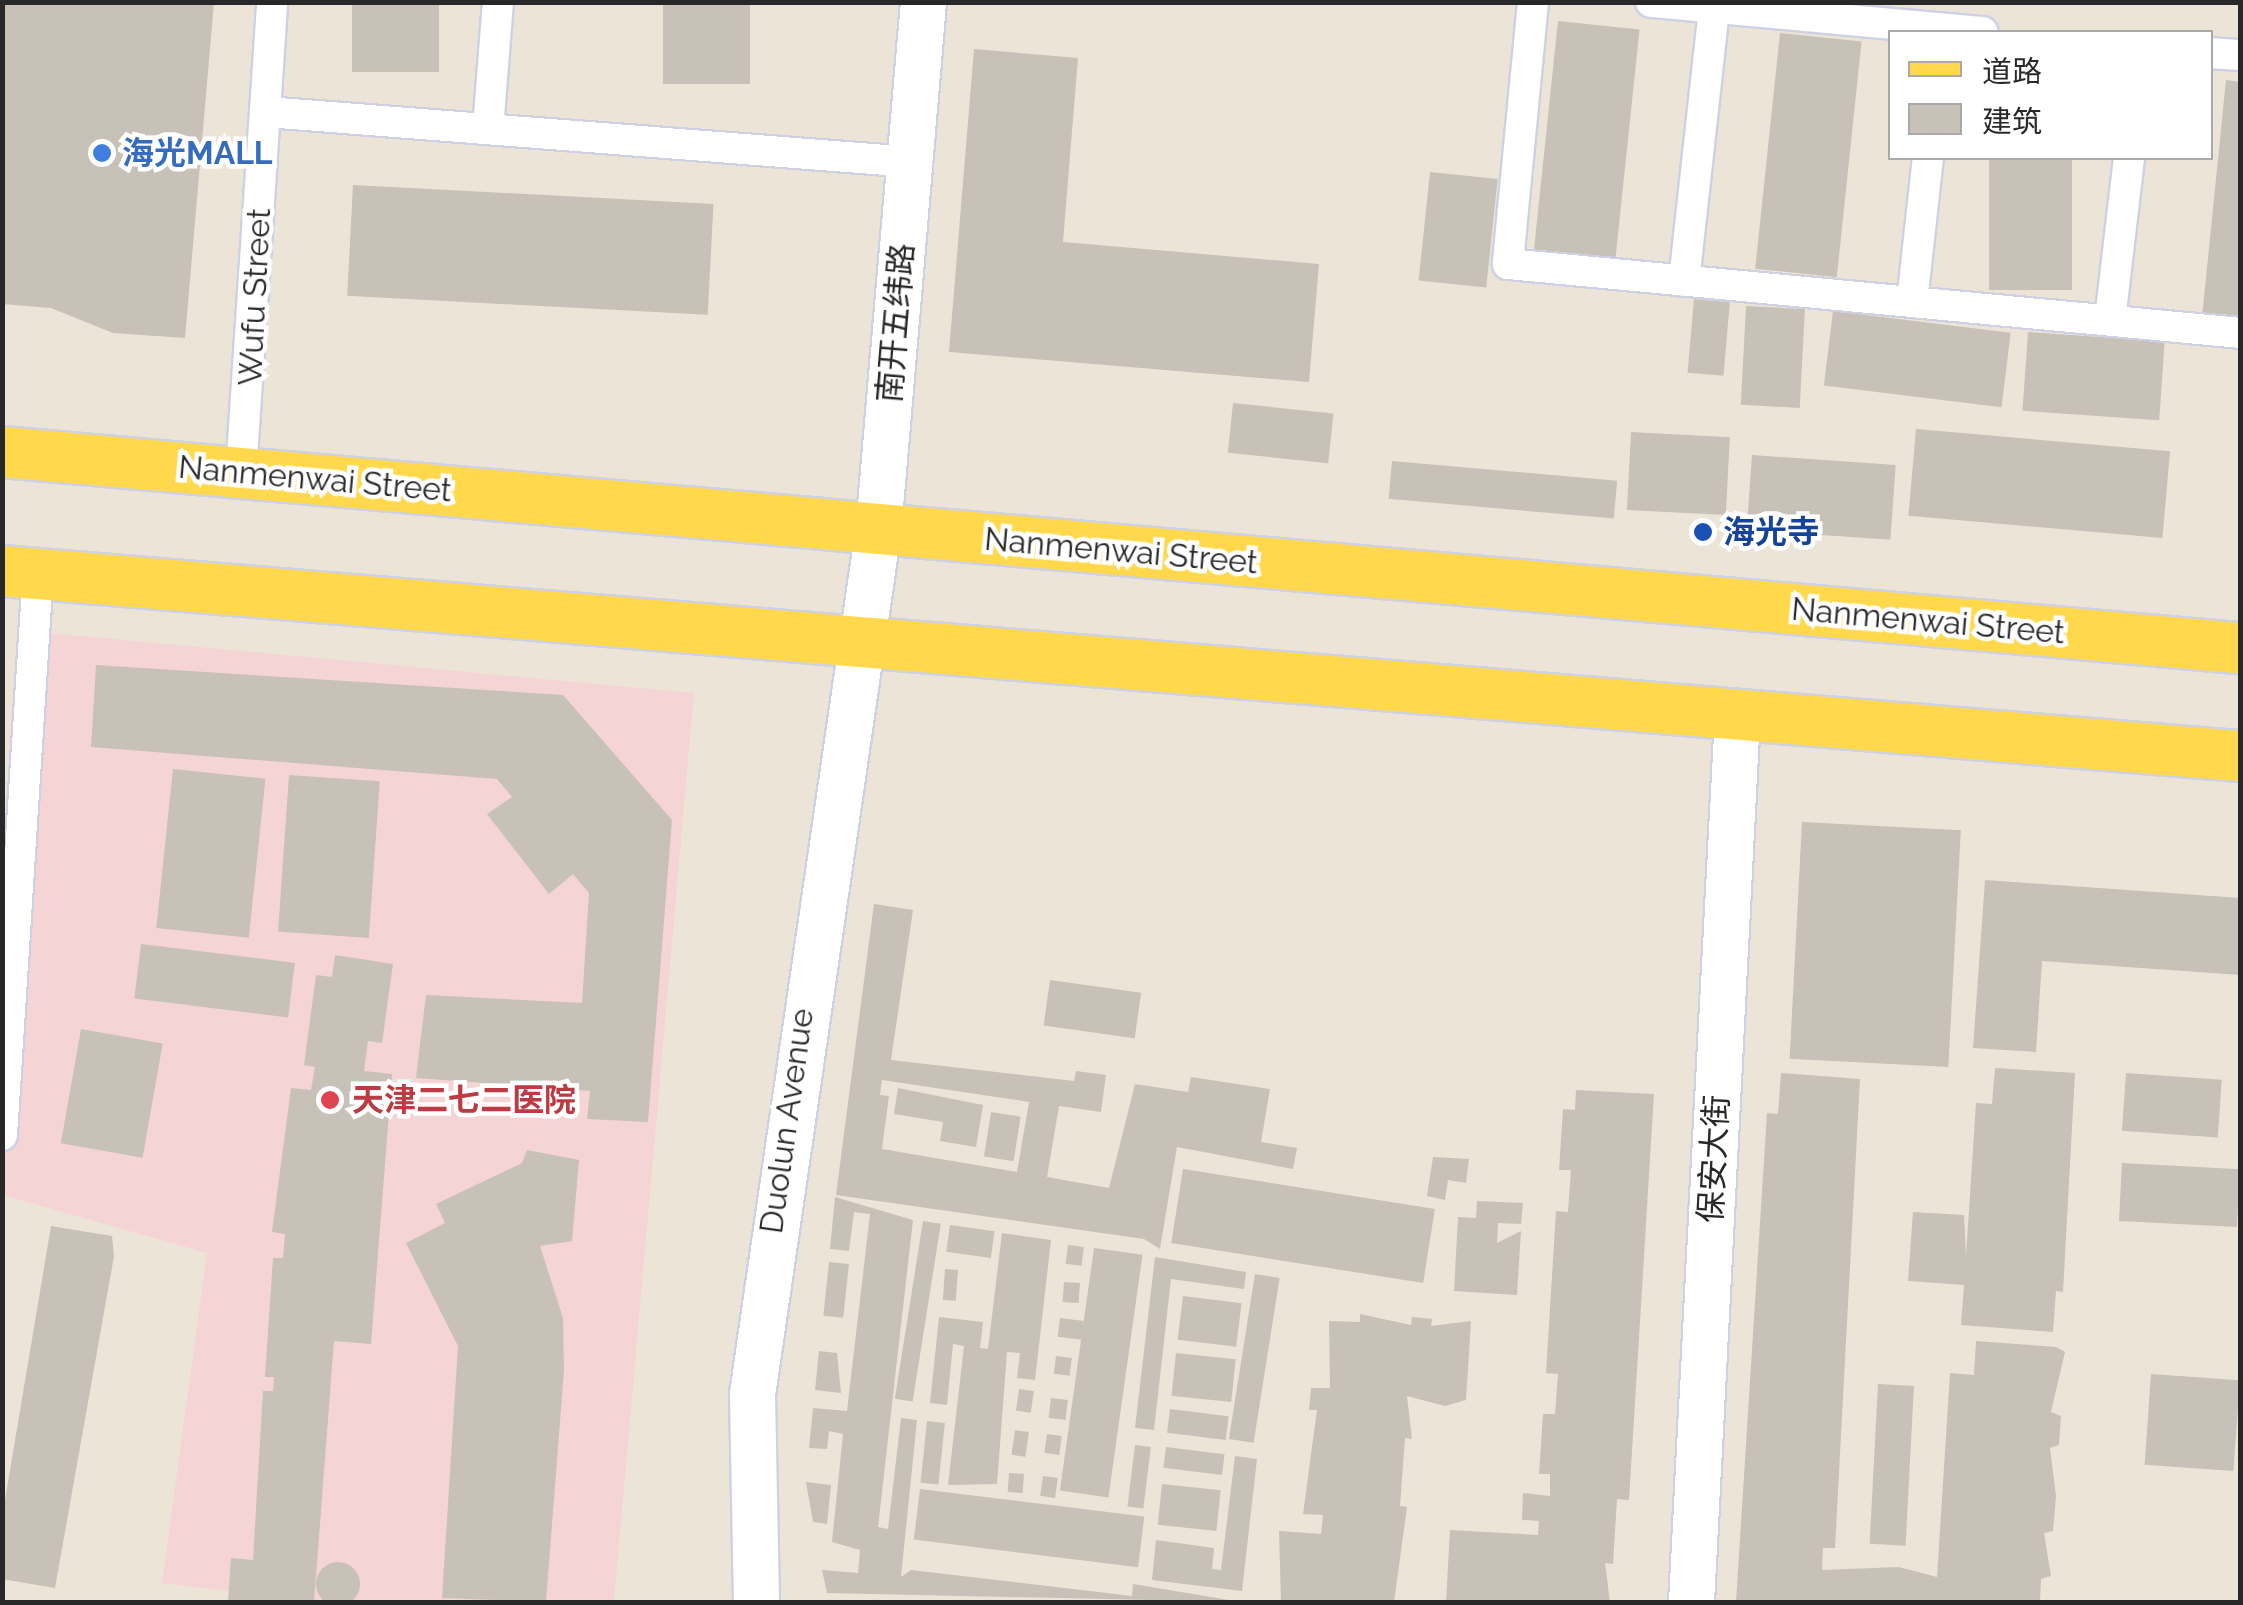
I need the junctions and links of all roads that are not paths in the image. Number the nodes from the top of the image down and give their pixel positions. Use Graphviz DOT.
graph roads {
  1 [pos="272,2"];
  2 [pos="498,2"];
  3 [pos="922,2"];
  4 [pos="1533,2"];
  5 [pos="1651,2"];
  6 [pos="1714,8"];
  7 [pos="1932,30"];
  8 [pos="2213,53"];
  9 [pos="2240,56"];
  10 [pos="266,112"];
  11 [pos="488,130"];
  12 [pos="1928,160"];
  13 [pos="2129,160"];
  14 [pos="912,162"];
  15 [pos="1684,280"];
  16 [pos="1912,302"];
  17 [pos="2110,320"];
  18 [pos="2240,332"];
  19 [pos="2,452"];
  20 [pos="241,472"];
  21 [pos="878,528"];
  22 [pos="20,572"];
  23 [pos="858,642"];
  24 [pos="2240,648"];
  25 [pos="1737,715"];
  26 [pos="2240,756"];
  27 [pos="2,1135"];
  28 [pos="756,1602"];
  29 [pos="1691,1602"];
  1 -- 10 [label="street, Wufu Street"];
  2 -- 11 [label="street"];
  3 -- 14 [label="street, 南开五纬路"];
  4 -- 15 [label="street"];
  5 -- 6 [label="street"];
  6 -- 7 [label="street"];
  6 -- 15 [label="street"];
  8 -- 9 [label="street"];
  10 -- 11 [label="street"];
  10 -- 20 [label="street, Wufu Street"];
  11 -- 14 [label="street"];
  12 -- 16 [label="street"];
  13 -- 17 [label="street"];
  14 -- 21 [label="street, 南开五纬路"];
  15 -- 16 [label="street"];
  16 -- 17 [label="street"];
  17 -- 18 [label="street"];
  19 -- 20 [label="main road, Nanmenwai Street"];
  20 -- 21 [label="main road, Nanmenwai Street"];
  21 -- 23 [label="street, 南开五纬路"];
  21 -- 24 [label="main road, Nanmenwai Street"];
  22 -- 23 [label="main road"];
  22 -- 27 [label="street"];
  23 -- 25 [label="main road"];
  23 -- 28 [label="street, Duolun Avenue"];
  25 -- 26 [label="main road"];
  25 -- 29 [label="street, 保安大街"];
}
